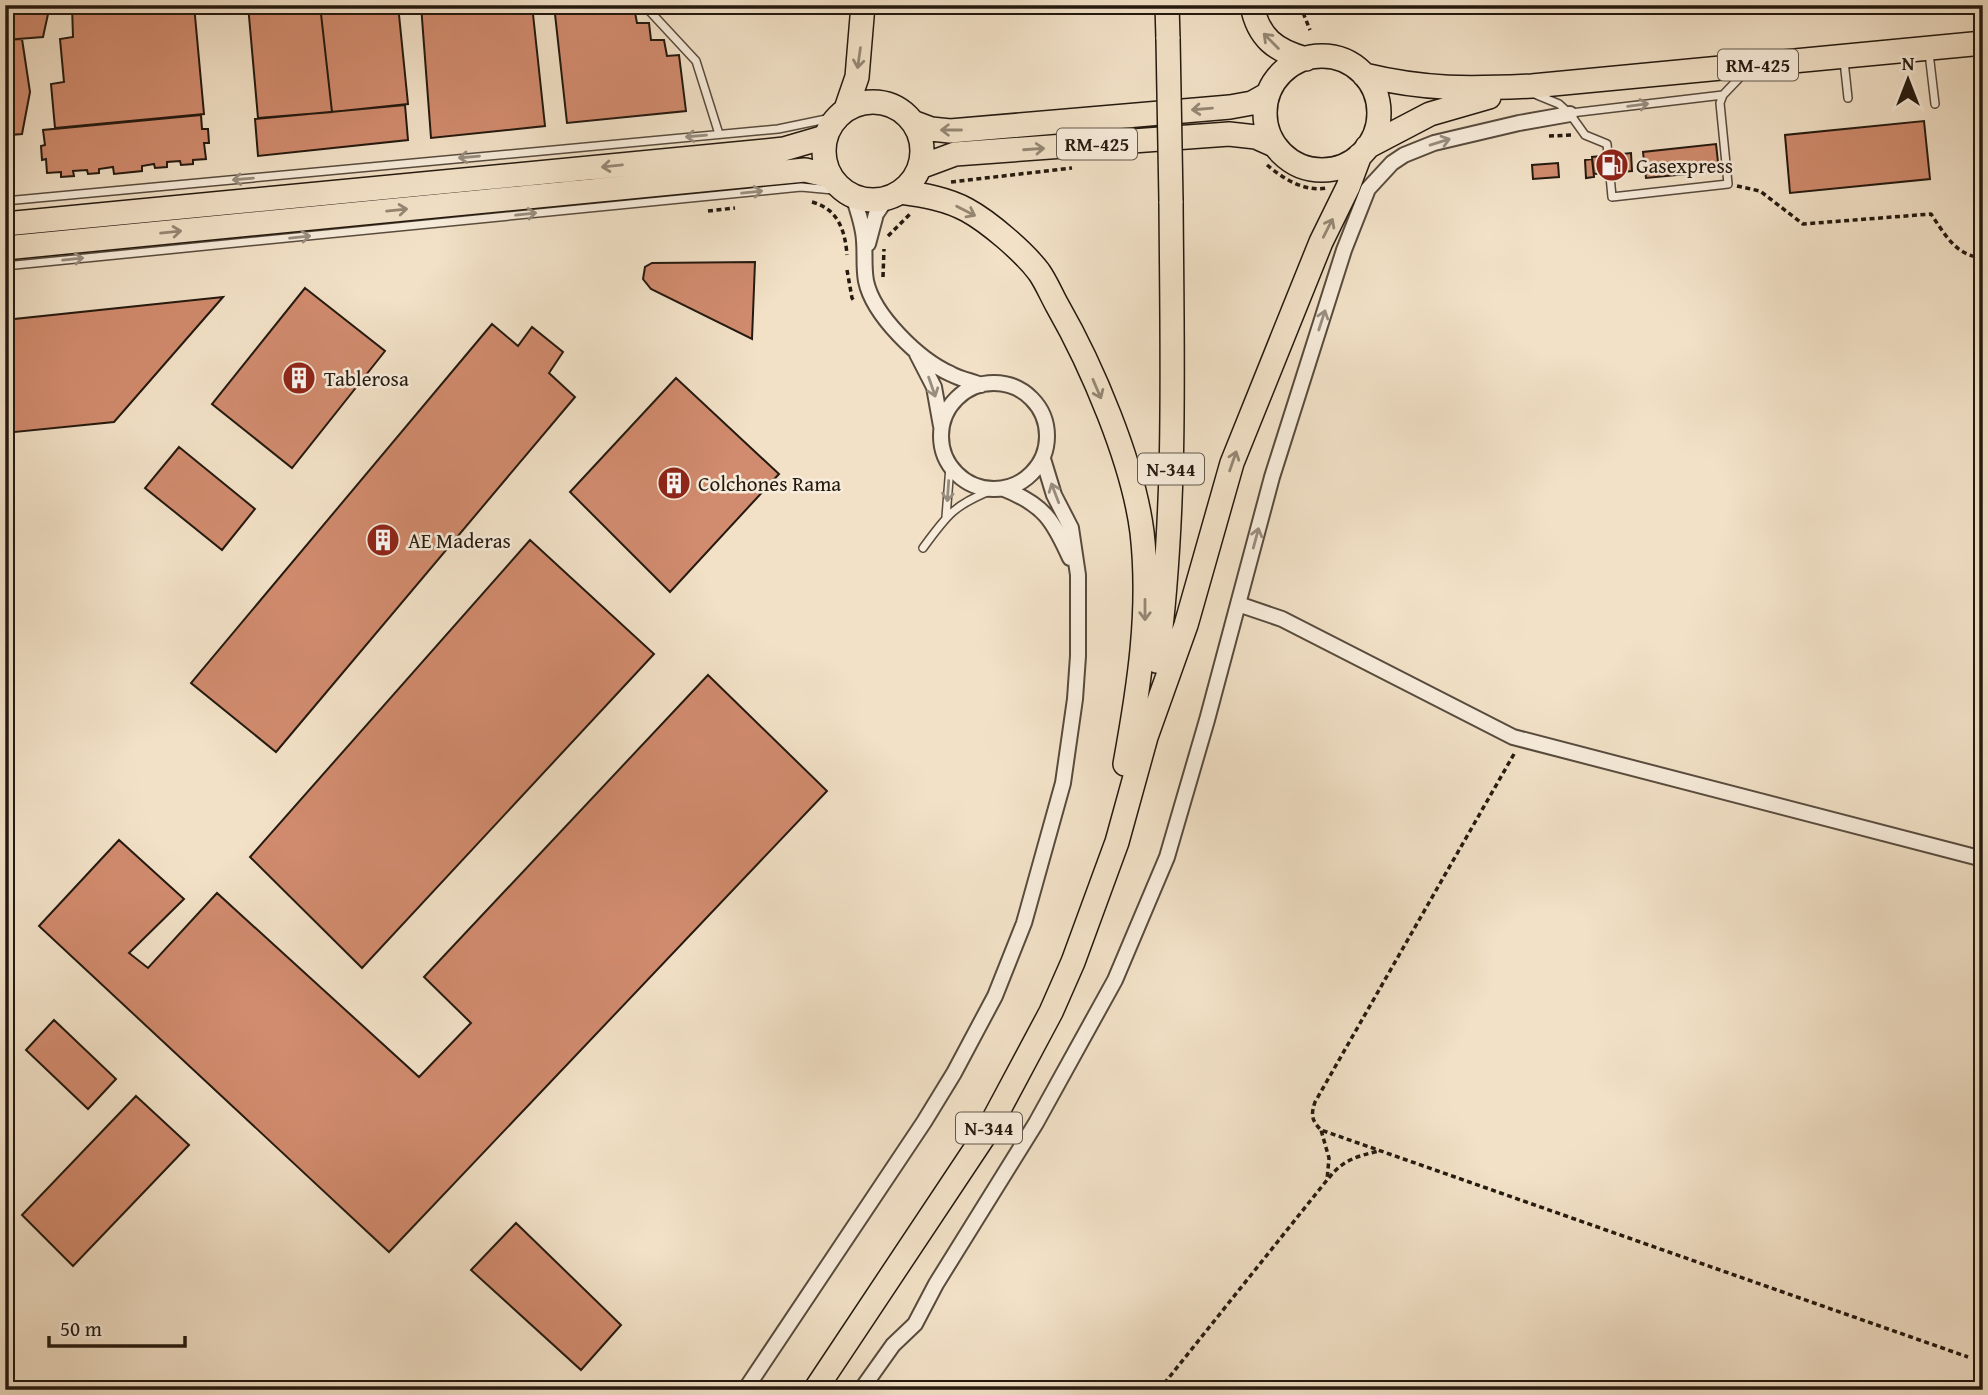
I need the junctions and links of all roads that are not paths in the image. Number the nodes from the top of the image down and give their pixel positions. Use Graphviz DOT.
graph roads {
  1 [pos="644,5"];
  2 [pos="863,5"];
  3 [pos="1167,5"];
  4 [pos="1252,5"];
  5 [pos="1983,43"];
  6 [pos="1928,48"];
  7 [pos="1844,57"];
  8 [pos="1306,59"];
  9 [pos="1751,66"];
  10 [pos="1364,75"];
  11 [pos="1521,89"];
  12 [pos="1268,94"];
  13 [pos="1723,95"];
  14 [pos="1848,98"];
  15 [pos="1935,104"];
  16 [pos="841,113"];
  17 [pos="1570,114"];
  18 [pos="915,123"];
  19 [pos="719,134"];
  20 [pos="825,138"];
  21 [pos="1274,145"];
  22 [pos="1364,151"];
  23 [pos="920,167"];
  24 [pos="842,188"];
  25 [pos="894,195"];
  26 [pos="5,201"];
  27 [pos="5,224"];
  28 [pos="5,248"];
  29 [pos="865,255"];
  30 [pos="5,266"];
  31 [pos="915,349"];
  32 [pos="981,385"];
  33 [pos="942,427"];
  34 [pos="1043,459"];
  35 [pos="950,466"];
  36 [pos="998,489"];
  37 [pos="946,517"];
  38 [pos="923,548"];
  39 [pos="1077,575"];
  40 [pos="1238,604"];
  41 [pos="1146,737"];
  42 [pos="1116,842"];
  43 [pos="1983,859"];
  44 [pos="745,1390"];
  45 [pos="815,1390"];
  46 [pos="861,1390"];
  1 -- 19 [label="lane"];
  2 -- 16 [label="main road, one-way"];
  3 -- 41 [label="main road, N-344, bridge"];
  8 -- 4 [label="main road, one-way"];
  5 -- 6 [label="main road, RM-425"];
  6 -- 7 [label="main road, RM-425"];
  6 -- 15 [label="lane"];
  7 -- 9 [label="main road, RM-425"];
  7 -- 14 [label="lane"];
  8 -- 10 [label="main road"];
  8 -- 12 [label="main road"];
  9 -- 11 [label="main road, RM-425"];
  9 -- 13 [label="lane"];
  10 -- 11 [label="main road"];
  10 -- 22 [label="main road"];
  11 -- 17 [label="lane"];
  11 -- 22 [label="main road"];
  12 -- 18 [label="main road, RM-425, one-way"];
  12 -- 21 [label="main road"];
  17 -- 13 [label="lane, one-way"];
  13 -- 17 [label="lane"];
  16 -- 18 [label="main road"];
  16 -- 19 [label="lane"];
  16 -- 20 [label="main road"];
  40 -- 17 [label="street, one-way"];
  18 -- 23 [label="main road"];
  19 -- 26 [label="lane, one-way"];
  20 -- 24 [label="main road"];
  20 -- 27 [label="main road, one-way"];
  21 -- 22 [label="main road"];
  23 -- 21 [label="main road, RM-425, one-way"];
  41 -- 22 [label="main road, one-way"];
  23 -- 25 [label="main road"];
  24 -- 25 [label="main road"];
  28 -- 24 [label="main road, one-way"];
  24 -- 29 [label="street"];
  30 -- 24 [label="lane, one-way"];
  25 -- 29 [label="street"];
  25 -- 42 [label="main road, one-way"];
  29 -- 31 [label="street"];
  31 -- 32 [label="street"];
  31 -- 33 [label="street, one-way"];
  32 -- 33 [label="street"];
  32 -- 34 [label="street"];
  33 -- 35 [label="street"];
  34 -- 36 [label="street"];
  39 -- 34 [label="street, one-way"];
  35 -- 36 [label="street"];
  35 -- 37 [label="lane, one-way"];
  36 -- 37 [label="lane"];
  36 -- 39 [label="street"];
  37 -- 38 [label="lane"];
  39 -- 44 [label="street"];
  40 -- 43 [label="street"];
  40 -- 46 [label="street"];
  41 -- 42 [label="main road, N-344"];
  42 -- 45 [label="main road, N-344"];
}
